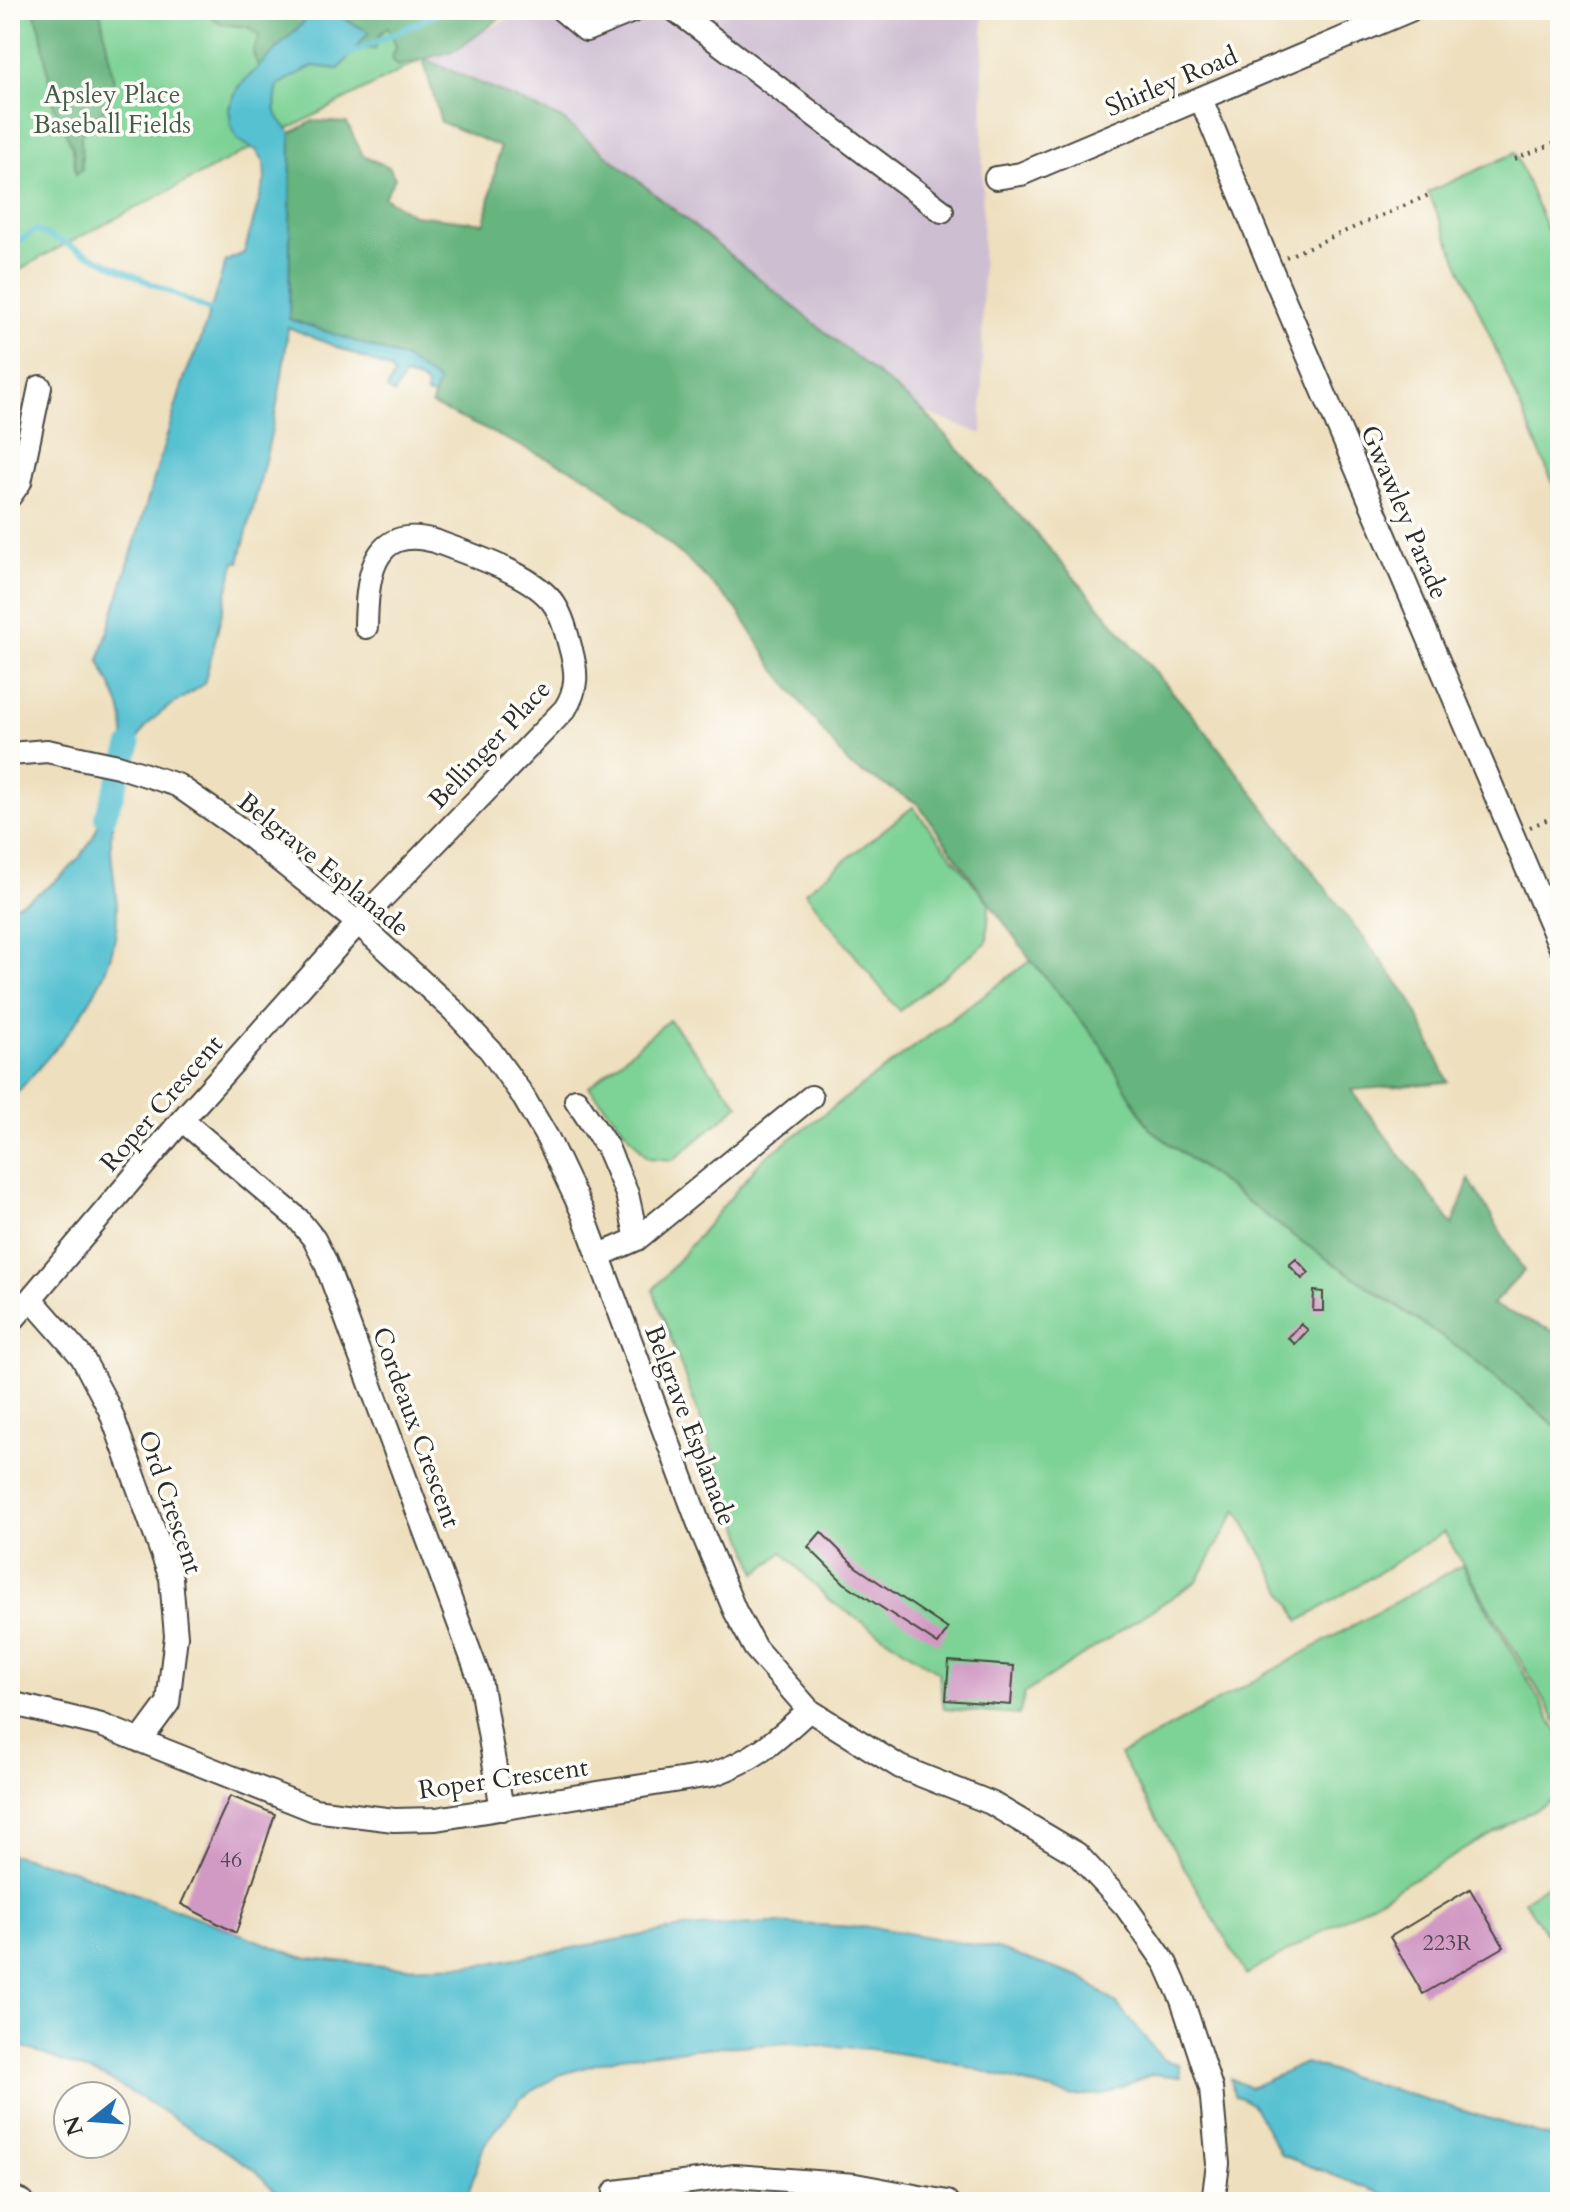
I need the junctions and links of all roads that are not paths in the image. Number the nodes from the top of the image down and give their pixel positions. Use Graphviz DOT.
graph roads {
  1 [pos="562,10"];
  2 [pos="635,10"];
  3 [pos="675,10"];
  4 [pos="1410,10"];
  5 [pos="1201,99"];
  6 [pos="996,178"];
  7 [pos="942,211"];
  8 [pos="40,387"];
  9 [pos="10,496"];
  10 [pos="366,627"];
  11 [pos="10,754"];
  12 [pos="358,923"];
  13 [pos="1560,946"];
  14 [pos="811,1097"];
  15 [pos="576,1100"];
  16 [pos="182,1120"];
  17 [pos="637,1239"];
  18 [pos="598,1256"];
  19 [pos="31,1299"];
  20 [pos="10,1323"];
  21 [pos="10,1703"];
  22 [pos="809,1710"];
  23 [pos="140,1741"];
  24 [pos="502,1809"];
  25 [pos="615,2192"];
  26 [pos="10,2197"];
  27 [pos="22,2202"];
  28 [pos="947,2202"];
  29 [pos="1213,2202"];
  1 -- 2 [label="street"];
  3 -- 7 [label="street"];
  4 -- 5 [label="street, Shirley Road"];
  5 -- 6 [label="street, Shirley Road"];
  5 -- 13 [label="street, Gwawley Parade"];
  8 -- 9 [label="street"];
  10 -- 12 [label="street, Bellinger Place"];
  11 -- 12 [label="street, Belgrave Esplanade"];
  12 -- 16 [label="street, Roper Crescent"];
  12 -- 18 [label="street, Belgrave Esplanade"];
  14 -- 17 [label="street"];
  15 -- 17 [label="street"];
  16 -- 19 [label="street, Roper Crescent"];
  16 -- 24 [label="street, Cordeaux Crescent"];
  17 -- 18 [label="street"];
  18 -- 22 [label="street, Belgrave Esplanade"];
  19 -- 20 [label="street, Roper Crescent"];
  19 -- 23 [label="street, Ord Crescent"];
  21 -- 23 [label="street, Roper Crescent"];
  22 -- 24 [label="street, Roper Crescent"];
  22 -- 29 [label="street, Belgrave Esplanade"];
  23 -- 24 [label="street, Roper Crescent"];
  25 -- 28 [label="street"];
  26 -- 27 [label="street"];
}
